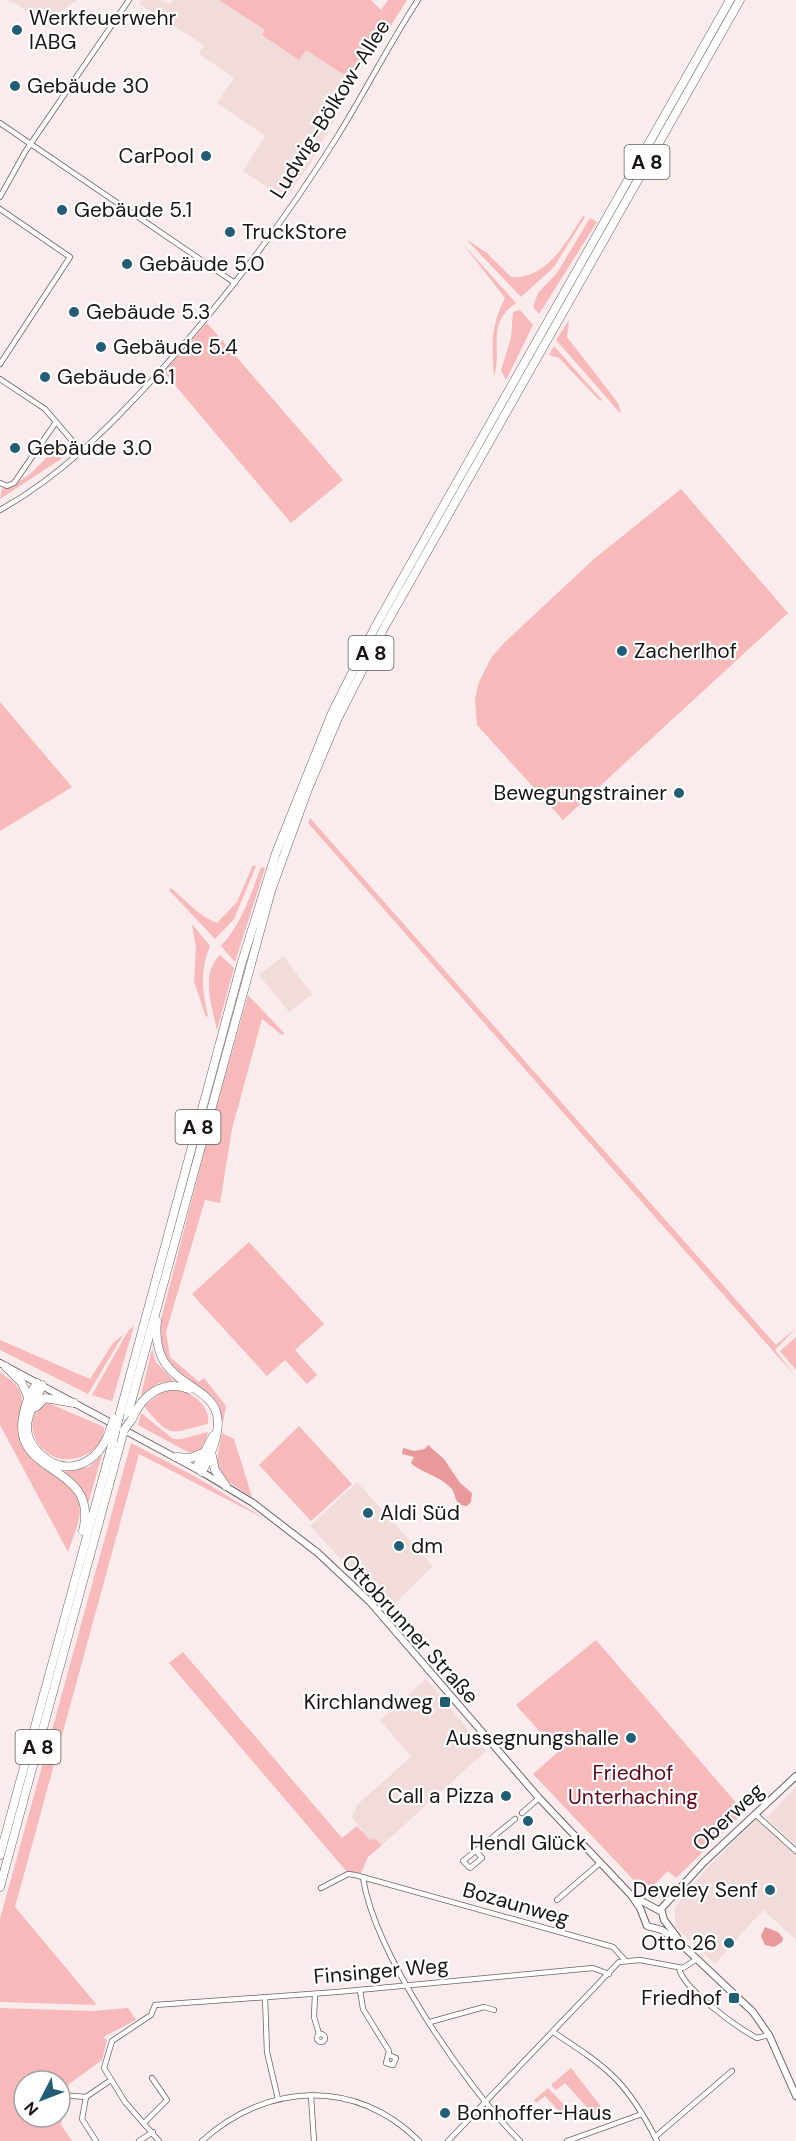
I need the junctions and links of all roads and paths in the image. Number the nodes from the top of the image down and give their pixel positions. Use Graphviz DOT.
graph roads {
  1 [pos="129,0"];
  2 [pos="418,0"];
  3 [pos="730,0"];
  4 [pos="740,0"];
  5 [pos="0,123"];
  6 [pos="31,144"];
  7 [pos="0,197"];
  8 [pos="0,209"];
  9 [pos="235,283"];
  10 [pos="552,322"];
  11 [pos="535,351"];
  12 [pos="0,364"];
  13 [pos="0,379"];
  14 [pos="56,422"];
  15 [pos="81,452"];
  16 [pos="0,483"];
  17 [pos="0,510"];
  18 [pos="161,1290"];
  19 [pos="3,1365"];
  20 [pos="39,1384"];
  21 [pos="28,1397"];
  22 [pos="74,1403"];
  23 [pos="29,1415"];
  24 [pos="124,1415"];
  25 [pos="113,1441"];
  26 [pos="210,1451"];
  27 [pos="176,1457"];
  28 [pos="199,1470"];
  29 [pos="226,1486"];
  30 [pos="74,1582"];
  31 [pos="796,1776"];
  32 [pos="539,1798"];
  33 [pos="522,1813"];
  34 [pos="755,1814"];
  35 [pos="515,1819"];
  36 [pos="796,1851"];
  37 [pos="477,1852"];
  38 [pos="0,1856"];
  39 [pos="600,1863"];
  40 [pos="363,1878"];
  41 [pos="0,1887"];
  42 [pos="321,1888"];
  43 [pos="631,1895"];
  44 [pos="557,1900"];
  45 [pos="652,1909"];
  46 [pos="660,1910"];
  47 [pos="644,1918"];
  48 [pos="664,1920"];
  49 [pos="656,1929"];
  50 [pos="682,1945"];
  51 [pos="697,1959"];
  52 [pos="625,1960"];
  53 [pos="679,1968"];
  54 [pos="609,1974"];
  55 [pos="408,1985"];
  56 [pos="360,1990"];
  57 [pos="315,1994"];
  58 [pos="265,1998"];
  59 [pos="494,2010"];
  60 [pos="430,2022"];
  61 [pos="553,2032"];
  62 [pos="319,2034"];
  63 [pos="769,2035"];
  64 [pos="389,2055"];
  65 [pos="732,2071"];
  66 [pos="152,2078"];
  67 [pos="111,2080"];
  68 [pos="72,2096"];
  69 [pos="311,2096"];
  70 [pos="796,2096"];
  71 [pos="86,2097"];
  72 [pos="278,2099"];
  73 [pos="486,2102"];
  74 [pos="642,2114"];
  75 [pos="145,2122"];
  76 [pos="153,2132"];
  77 [pos="656,2139"];
  78 [pos="96,2141"];
  79 [pos="140,2141"];
  80 [pos="159,2141"];
  81 [pos="202,2141"];
  82 [pos="314,2141"];
  83 [pos="419,2141"];
  84 [pos="448,2141"];
  85 [pos="520,2141"];
  86 [pos="567,2141"];
  1 -- 6 [label="street"];
  2 -- 9 [label="street, Ludwig-Bölkow-Allee"];
  3 -- 10 [label="highway, A 8"];
  4 -- 10 [label="highway, A 8"];
  5 -- 6 [label="street"];
  6 -- 7 [label="street"];
  6 -- 9 [label="street"];
  8 -- 12 [label="street"];
  9 -- 15 [label="street, Ludwig-Bölkow-Allee"];
  10 -- 11 [label="highway, A 8"];
  11 -- 18 [label="highway, A 8"];
  11 -- 24 [label="highway, A 8"];
  13 -- 14 [label="street"];
  14 -- 15 [label="street"];
  14 -- 16 [label="street"];
  15 -- 17 [label="street, Ludwig-Bölkow-Allee"];
  18 -- 24 [label="highway, A 8"];
  18 -- 26 [label="highway"];
  19 -- 20 [label="main road, Ottobrunner Straße"];
  19 -- 21 [label="highway"];
  20 -- 21 [label="highway"];
  20 -- 22 [label="main road, Ottobrunner Straße"];
  20 -- 23 [label="highway"];
  21 -- 30 [label="highway"];
  22 -- 23 [label="highway"];
  22 -- 27 [label="main road, Ottobrunner Straße"];
  23 -- 25 [label="highway"];
  24 -- 25 [label="highway, A 8, bridge"];
  24 -- 25 [label="highway, A 8, bridge"];
  24 -- 26 [label="highway"];
  25 -- 30 [label="highway, A 8"];
  25 -- 41 [label="highway, A 8"];
  26 -- 27 [label="highway"];
  26 -- 28 [label="highway"];
  26 -- 29 [label="highway"];
  27 -- 28 [label="main road, Ottobrunner Straße"];
  28 -- 29 [label="main road, Ottobrunner Straße"];
  29 -- 32 [label="main road, Ottobrunner Straße"];
  30 -- 38 [label="highway, A 8"];
  31 -- 34 [label="main road, Oberweg"];
  32 -- 33 [label="street"];
  32 -- 39 [label="main road, Ottobrunner Straße"];
  34 -- 36 [label="street"];
  34 -- 46 [label="main road, Oberweg"];
  35 -- 37 [label="street"];
  39 -- 43 [label="main road, Ottobrunner Straße"];
  39 -- 44 [label="street"];
  40 -- 42 [label="street, Bozaunweg"];
  40 -- 52 [label="street, Bozaunweg"];
  40 -- 55 [label="street"];
  43 -- 45 [label="main road, Ottobrunner Straße"];
  43 -- 47 [label="main road, Ottobrunner Straße"];
  45 -- 46 [label="main road, Ottobrunner Straße"];
  45 -- 47 [label="main road"];
  46 -- 48 [label="main road, Ottobrunner Straße"];
  47 -- 49 [label="main road, Ottobrunner Straße"];
  48 -- 49 [label="main road"];
  48 -- 50 [label="main road, Ottobrunner Straße"];
  49 -- 50 [label="main road, Ottobrunner Straße"];
  50 -- 51 [label="main road, Ottobrunner Straße"];
  51 -- 53 [label="street"];
  51 -- 63 [label="main road, Ottobrunner Straße"];
  52 -- 53 [label="street"];
  52 -- 54 [label="street"];
  53 -- 63 [label="street"];
  54 -- 55 [label="street, Finsinger Weg"];
  54 -- 61 [label="street"];
  55 -- 56 [label="street, Finsinger Weg"];
  55 -- 60 [label="street"];
  56 -- 57 [label="street, Finsinger Weg"];
  56 -- 64 [label="street"];
  57 -- 58 [label="street, Finsinger Weg"];
  57 -- 62 [label="street"];
  58 -- 67 [label="street, Finsinger Weg"];
  58 -- 72 [label="street"];
  59 -- 60 [label="street"];
  60 -- 73 [label="street"];
  61 -- 73 [label="street"];
  61 -- 74 [label="street"];
  63 -- 70 [label="main road, Ottobrunner Straße"];
  65 -- 77 [label="street"];
  66 -- 75 [label="street"];
  67 -- 71 [label="street"];
  67 -- 75 [label="street"];
  68 -- 71 [label="street"];
  69 -- 72 [label="street"];
  69 -- 82 [label="street"];
  69 -- 83 [label="street"];
  71 -- 78 [label="street"];
  72 -- 81 [label="street"];
  73 -- 84 [label="street"];
  73 -- 85 [label="street"];
  74 -- 77 [label="street"];
  74 -- 86 [label="street"];
  75 -- 76 [label="street"];
  76 -- 79 [label="street"];
  76 -- 80 [label="street"];
}
